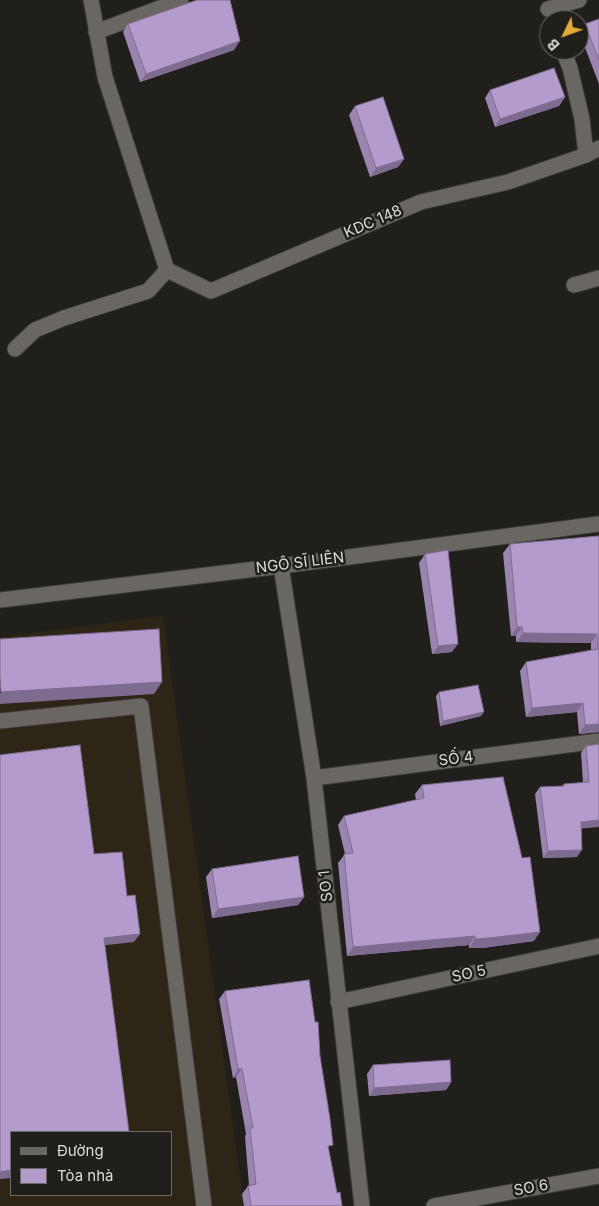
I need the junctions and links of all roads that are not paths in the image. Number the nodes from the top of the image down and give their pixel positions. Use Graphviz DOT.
graph roads {
  1 [pos="91,0"];
  2 [pos="181,0"];
  3 [pos="579,0"];
  4 [pos="549,10"];
  5 [pos="96,32"];
  6 [pos="567,60"];
  7 [pos="593,151"];
  8 [pos="167,270"];
  9 [pos="599,278"];
  10 [pos="574,285"];
  11 [pos="15,349"];
  12 [pos="599,524"];
  13 [pos="281,566"];
  14 [pos="0,600"];
  15 [pos="0,721"];
  16 [pos="599,741"];
  17 [pos="314,778"];
  18 [pos="599,946"];
  19 [pos="338,1002"];
  20 [pos="599,1176"];
  21 [pos="204,1206"];
  22 [pos="362,1206"];
  23 [pos="434,1206"];
  1 -- 5 [label="street"];
  2 -- 5 [label="street"];
  3 -- 4 [label="street"];
  5 -- 8 [label="street"];
  6 -- 7 [label="street, KDC 148"];
  7 -- 8 [label="street, KDC 148"];
  8 -- 11 [label="street"];
  9 -- 10 [label="street"];
  12 -- 13 [label="street, NGÔ SĨ LIÊN"];
  13 -- 14 [label="street, NGÔ SĨ LIÊN"];
  13 -- 17 [label="street, SO 1"];
  15 -- 21 [label="street"];
  16 -- 17 [label="street, SỐ 4"];
  17 -- 19 [label="street, SO 1"];
  18 -- 19 [label="street, SO 5"];
  19 -- 22 [label="street, SO 1"];
  20 -- 23 [label="street, SO 6"];
}
